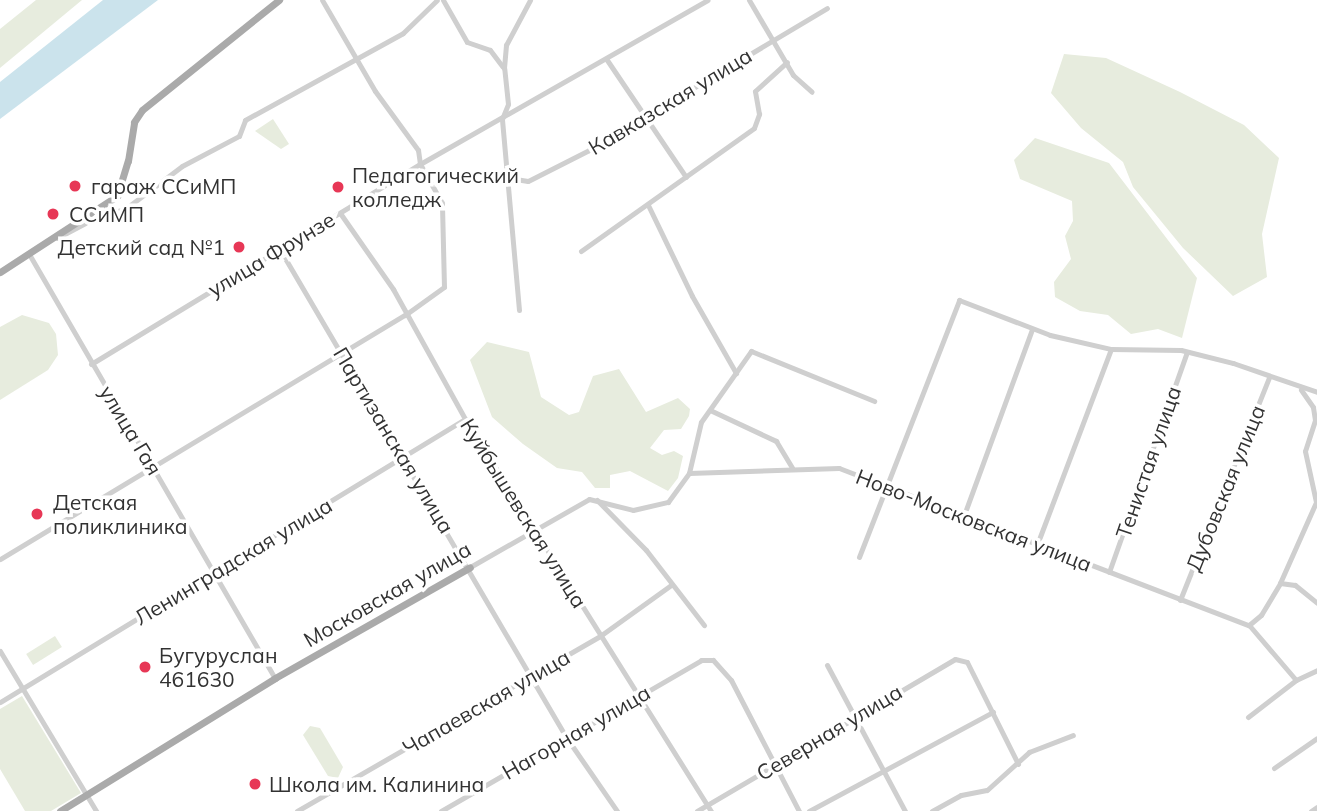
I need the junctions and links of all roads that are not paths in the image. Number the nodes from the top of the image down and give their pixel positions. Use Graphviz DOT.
graph roads {
  1 [pos="279,0"];
  2 [pos="322,0"];
  3 [pos="437,0"];
  4 [pos="443,0"];
  5 [pos="530,0"];
  6 [pos="707,0"];
  7 [pos="749,0"];
  8 [pos="827,8"];
  9 [pos="773,39"];
  10 [pos="506,45"];
  11 [pos="490,50"];
  12 [pos="359,60"];
  13 [pos="607,60"];
  14 [pos="786,62"];
  15 [pos="503,68"];
  16 [pos="812,92"];
  17 [pos="642,118"];
  18 [pos="502,119"];
  19 [pos="420,164"];
  20 [pos="687,177"];
  21 [pos="509,178"];
  22 [pos="648,205"];
  23 [pos="340,213"];
  24 [pos="82,222"];
  25 [pos="279,248"];
  26 [pos="581,251"];
  27 [pos="29,254"];
  28 [pos="0,272"];
  29 [pos="519,310"];
  30 [pos="405,315"];
  31 [pos="1032,330"];
  32 [pos="1111,348"];
  33 [pos="342,352"];
  34 [pos="1186,352"];
  35 [pos="91,364"];
  36 [pos="736,373"];
  37 [pos="1269,377"];
  38 [pos="1301,390"];
  39 [pos="1317,392"];
  40 [pos="874,401"];
  41 [pos="712,411"];
  42 [pos="465,419"];
  43 [pos="1314,434"];
  44 [pos="406,458"];
  45 [pos="152,465"];
  46 [pos="792,468"];
  47 [pos="689,473"];
  48 [pos="887,486"];
  49 [pos="597,500"];
  50 [pos="1316,503"];
  51 [pos="964,515"];
  52 [pos="534,530"];
  53 [pos="1038,542"];
  54 [pos="859,557"];
  55 [pos="0,559"];
  56 [pos="470,567"];
  57 [pos="214,572"];
  58 [pos="1108,572"];
  59 [pos="1280,583"];
  60 [pos="670,585"];
  61 [pos="1180,600"];
  62 [pos="1317,603"];
  63 [pos="704,625"];
  64 [pos="1249,625"];
  65 [pos="600,636"];
  66 [pos="0,651"];
  67 [pos="827,665"];
  68 [pos="1317,670"];
  69 [pos="531,676"];
  70 [pos="275,678"];
  71 [pos="1296,680"];
  72 [pos="22,688"];
  73 [pos="637,697"];
  74 [pos="0,702"];
  75 [pos="993,712"];
  76 [pos="855,714"];
  77 [pos="1248,717"];
  78 [pos="1073,735"];
  79 [pos="566,737"];
  80 [pos="1317,738"];
  81 [pos="1018,764"];
  82 [pos="775,766"];
  83 [pos="1274,768"];
  84 [pos="884,771"];
  85 [pos="86,795"];
  86 [pos="1317,807"];
  87 [pos="709,808"];
  88 [pos="60,811"];
  89 [pos="96,811"];
  90 [pos="297,811"];
  91 [pos="441,811"];
  92 [pos="617,811"];
  93 [pos="697,811"];
  94 [pos="799,811"];
  95 [pos="809,811"];
  96 [pos="905,811"];
  97 [pos="932,811"];
  98 [pos="1311,811"];
  1 -- 24 [label="main road"];
  2 -- 12 [label="street"];
  3 -- 12 [label="street"];
  4 -- 11 [label="street"];
  5 -- 10 [label="street"];
  6 -- 13 [label="street, улица Фрунзе"];
  7 -- 9 [label="street"];
  8 -- 9 [label="street, Кавказская улица"];
  9 -- 14 [label="street"];
  9 -- 17 [label="street, Кавказская улица"];
  10 -- 11 [label="street"];
  10 -- 15 [label="street"];
  11 -- 15 [label="street"];
  12 -- 19 [label="street"];
  12 -- 24 [label="street"];
  13 -- 17 [label="street"];
  13 -- 18 [label="street, улица Фрунзе"];
  14 -- 16 [label="street"];
  14 -- 20 [label="street"];
  15 -- 18 [label="street"];
  17 -- 20 [label="street"];
  17 -- 21 [label="street, Кавказская улица"];
  18 -- 19 [label="street, улица Фрунзе"];
  18 -- 21 [label="street"];
  19 -- 23 [label="street, улица Фрунзе"];
  19 -- 30 [label="street"];
  20 -- 22 [label="street"];
  21 -- 29 [label="street"];
  22 -- 26 [label="street"];
  22 -- 36 [label="street"];
  23 -- 25 [label="street, улица Фрунзе"];
  23 -- 30 [label="street, Куйбышевская улица"];
  24 -- 27 [label="main road"];
  25 -- 33 [label="street, Партизанская улица"];
  25 -- 35 [label="street, улица Фрунзе"];
  27 -- 28 [label="main road"];
  27 -- 35 [label="street, улица Гая"];
  30 -- 33 [label="street"];
  30 -- 42 [label="street, Куйбышевская улица"];
  31 -- 32 [label="street"];
  31 -- 48 [label="street"];
  31 -- 51 [label="street"];
  32 -- 34 [label="street"];
  32 -- 53 [label="street"];
  33 -- 44 [label="street, Партизанская улица"];
  33 -- 45 [label="street"];
  34 -- 37 [label="street"];
  34 -- 58 [label="street, Тенистая улица"];
  35 -- 45 [label="street, улица Гая"];
  36 -- 40 [label="street"];
  36 -- 41 [label="street"];
  37 -- 38 [label="street"];
  37 -- 61 [label="street, Дубовская улица"];
  38 -- 39 [label="street"];
  38 -- 43 [label="street"];
  41 -- 46 [label="street"];
  41 -- 47 [label="street, Московская улица"];
  42 -- 44 [label="street, Ленинградская улица"];
  42 -- 52 [label="street, Куйбышевская улица"];
  43 -- 50 [label="street"];
  44 -- 56 [label="street, Партизанская улица"];
  44 -- 57 [label="street, Ленинградская улица"];
  45 -- 55 [label="street"];
  45 -- 57 [label="street, улица Гая"];
  46 -- 47 [label="street, Ново-Московская улица"];
  46 -- 48 [label="street, Ново-Московская улица"];
  47 -- 49 [label="street, Московская улица"];
  48 -- 51 [label="street, Ново-Московская улица"];
  48 -- 54 [label="street"];
  49 -- 52 [label="street, Московская улица"];
  49 -- 60 [label="street"];
  50 -- 59 [label="street"];
  51 -- 53 [label="street, Ново-Московская улица"];
  52 -- 56 [label="street, Московская улица"];
  52 -- 65 [label="street, Куйбышевская улица"];
  53 -- 58 [label="street, Ново-Московская улица"];
  56 -- 69 [label="street, Партизанская улица"];
  56 -- 70 [label="main road, Московская улица"];
  57 -- 70 [label="street, улица Гая"];
  57 -- 72 [label="street, Ленинградская улица"];
  58 -- 61 [label="street, Ново-Московская улица"];
  59 -- 62 [label="street"];
  59 -- 64 [label="street"];
  60 -- 63 [label="street"];
  60 -- 65 [label="street, Чапаевская улица"];
  61 -- 64 [label="street, Ново-Московская улица"];
  64 -- 71 [label="street"];
  65 -- 69 [label="street, Чапаевская улица"];
  65 -- 73 [label="street, Куйбышевская улица"];
  66 -- 72 [label="street"];
  67 -- 76 [label="street"];
  68 -- 71 [label="street"];
  69 -- 79 [label="street, Партизанская улица"];
  69 -- 90 [label="street, Чапаевская улица"];
  70 -- 85 [label="main road, Московская улица"];
  71 -- 77 [label="street"];
  72 -- 74 [label="street, Ленинградская улица"];
  72 -- 85 [label="street"];
  73 -- 79 [label="street, Нагорная улица"];
  73 -- 82 [label="street, Нагорная улица"];
  73 -- 87 [label="street, Куйбышевская улица"];
  75 -- 76 [label="street, Северная улица"];
  75 -- 81 [label="street"];
  75 -- 84 [label="street"];
  76 -- 82 [label="street, Северная улица"];
  76 -- 84 [label="street"];
  78 -- 81 [label="street"];
  79 -- 91 [label="street, Нагорная улица"];
  79 -- 92 [label="street, Партизанская улица"];
  80 -- 83 [label="street"];
  81 -- 97 [label="street"];
  82 -- 87 [label="street, Северная улица"];
  82 -- 94 [label="street"];
  84 -- 95 [label="street"];
  84 -- 96 [label="street"];
  85 -- 88 [label="main road, Московская улица"];
  85 -- 89 [label="street"];
  86 -- 98 [label="street"];
  87 -- 93 [label="street, Северная улица"];
}
